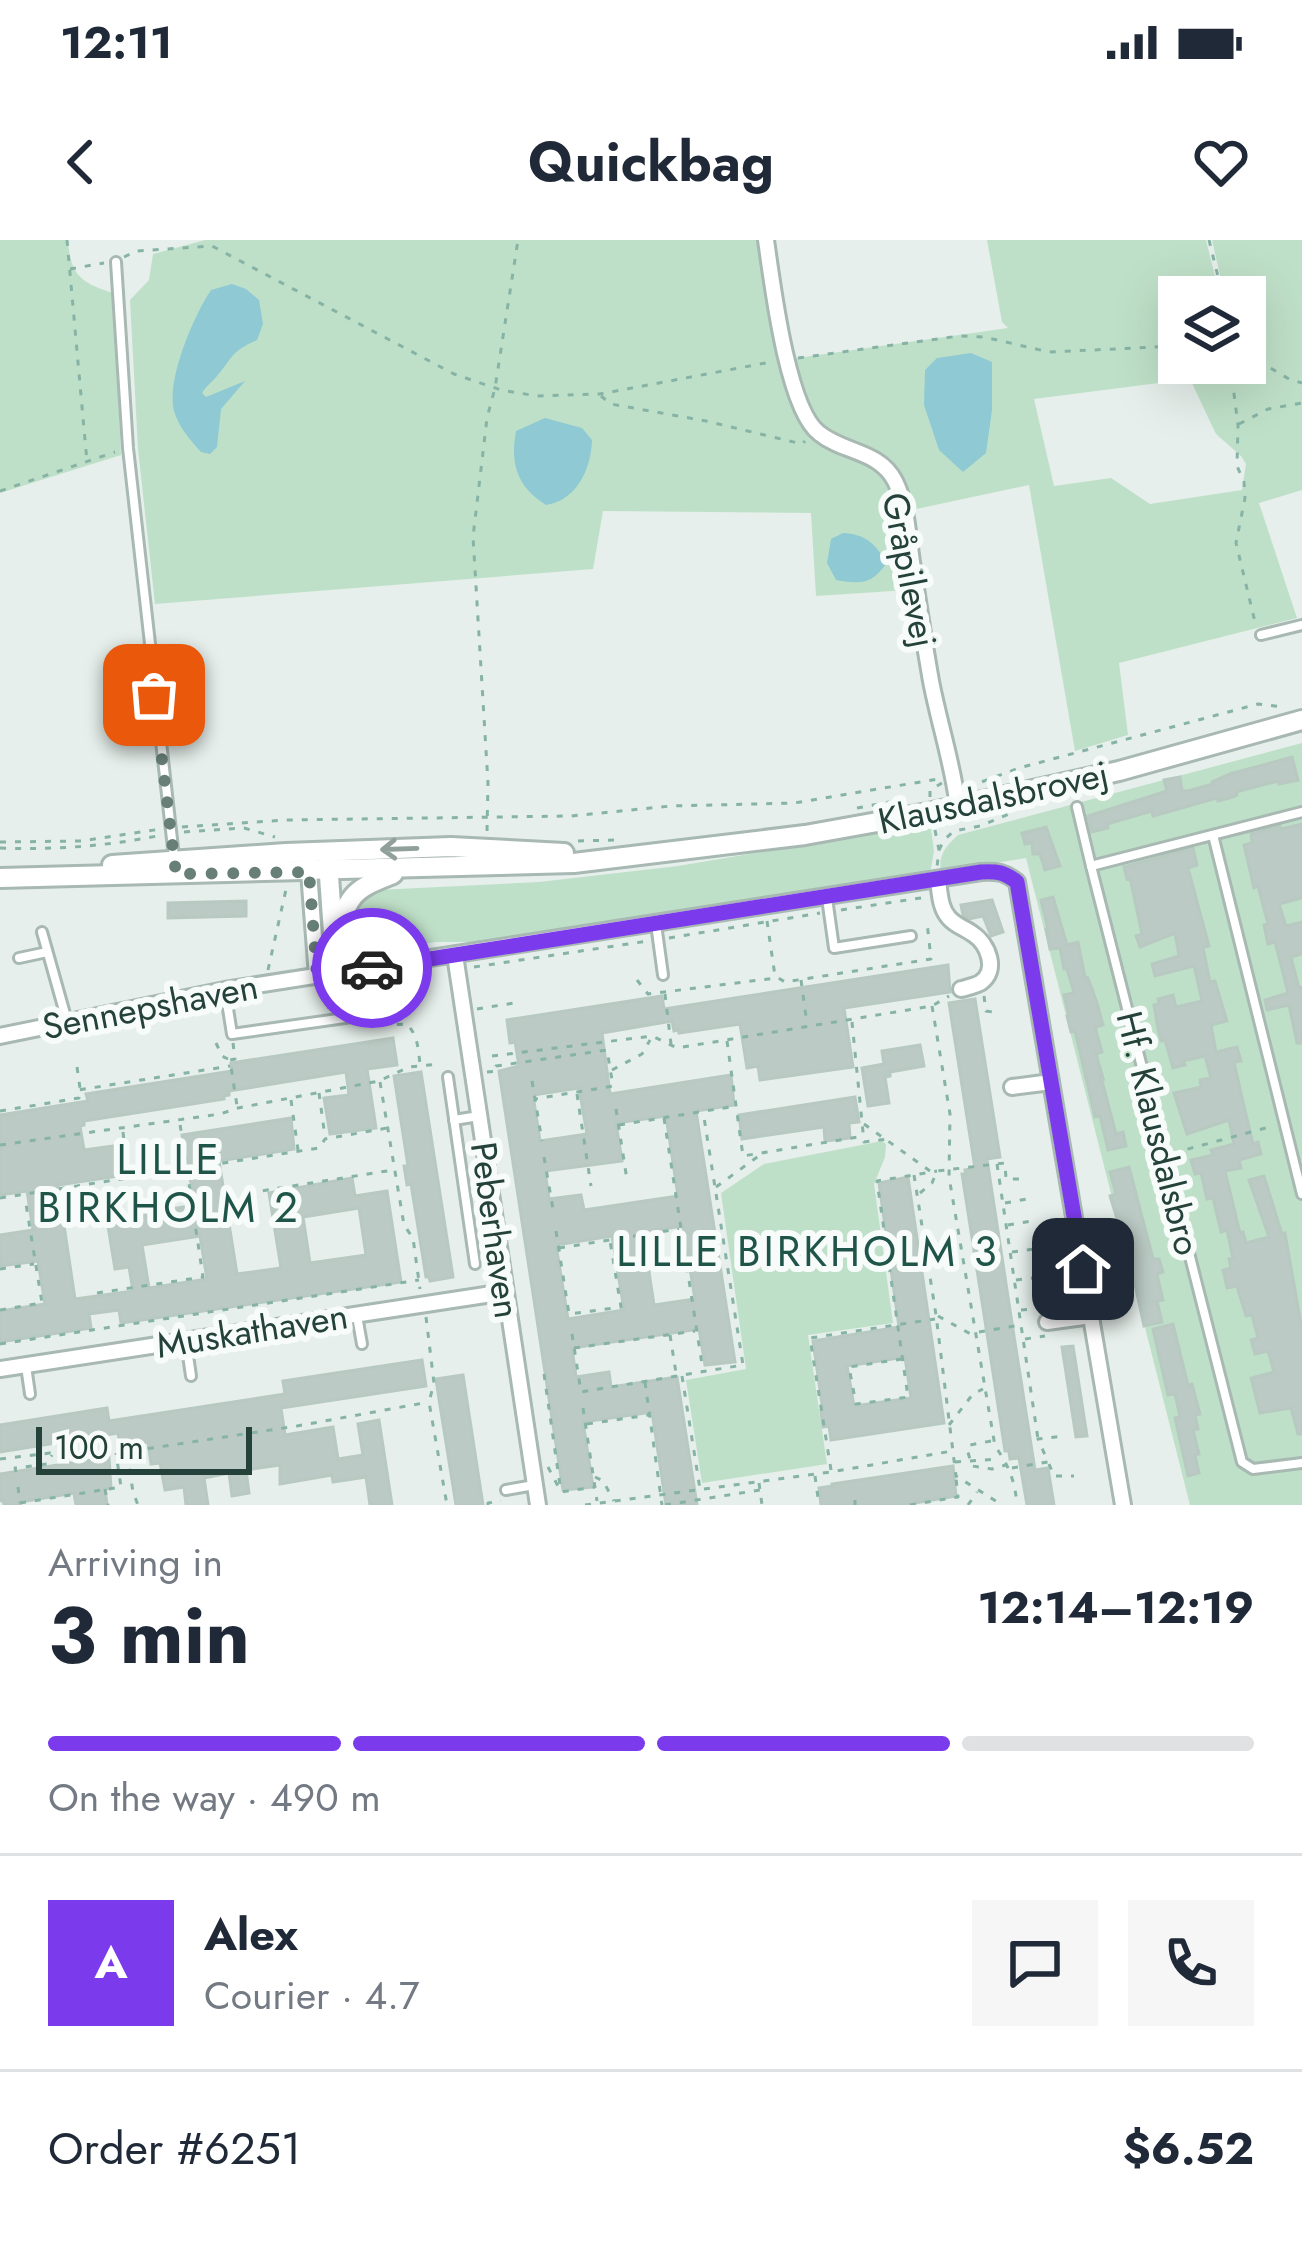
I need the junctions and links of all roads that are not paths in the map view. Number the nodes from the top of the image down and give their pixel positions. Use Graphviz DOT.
graph roads {
  1 [pos="766,240"];
  2 [pos="116,262"];
  3 [pos="1302,626"];
  4 [pos="1261,634"];
  5 [pos="1302,720"];
  6 [pos="955,792"];
  7 [pos="1077,807"];
  8 [pos="1302,812"];
  9 [pos="1213,835"];
  10 [pos="680,850"];
  11 [pos="322,865"];
  12 [pos="1090,866"];
  13 [pos="175,867"];
  14 [pos="406,869"];
  15 [pos="0,877"];
  16 [pos="938,881"];
  17 [pos="827,898"];
  18 [pos="656,924"];
  19 [pos="42,932"];
  20 [pos="910,936"];
  21 [pos="333,948"];
  22 [pos="47,952"];
  23 [pos="455,955"];
  24 [pos="19,958"];
  25 [pos="325,975"];
  26 [pos="663,975"];
  27 [pos="962,989"];
  28 [pos="225,990"];
  29 [pos="380,1013"];
  30 [pos="67,1022"];
  31 [pos="0,1036"];
  32 [pos="448,1078"];
  33 [pos="1051,1082"];
  34 [pos="1012,1087"];
  35 [pos="479,1117"];
  36 [pos="454,1120"];
  37 [pos="1302,1194"];
  38 [pos="475,1264"];
  39 [pos="505,1292"];
  40 [pos="357,1314"];
  41 [pos="1091,1316"];
  42 [pos="1047,1322"];
  43 [pos="186,1340"];
  44 [pos="362,1344"];
  45 [pos="26,1365"];
  46 [pos="0,1369"];
  47 [pos="191,1376"];
  48 [pos="30,1394"];
  49 [pos="1302,1462"];
  50 [pos="507,1495"];
  51 [pos="536,1496"];
  52 [pos="1123,1505"];
  1 -- 6 [label="street, Gråpilevej"];
  2 -- 13 [label="lane"];
  3 -- 4 [label="lane"];
  5 -- 6 [label="street, Klausdalsbrovej"];
  6 -- 10 [label="street, Klausdalsbrovej"];
  7 -- 12 [label="lane, Hf. Klausdalsbro"];
  8 -- 9 [label="lane"];
  9 -- 12 [label="lane"];
  9 -- 37 [label="lane"];
  10 -- 11 [label="street, Klausdalsbrovej, one-way"];
  10 -- 14 [label="street, Klausdalsbrovej"];
  11 -- 13 [label="street, Klausdalsbrovej"];
  11 -- 13 [label="street, Klausdalsbrovej"];
  11 -- 14 [label="street, Klausdalsbrovej"];
  11 -- 21 [label="street"];
  11 -- 25 [label="street"];
  12 -- 49 [label="lane, Hf. Klausdalsbro"];
  13 -- 15 [label="street, Klausdalsbrovej"];
  14 -- 21 [label="street"];
  16 -- 17 [label="street, Sennepshaven"];
  16 -- 27 [label="street"];
  16 -- 33 [label="street, Sennepshaven"];
  17 -- 18 [label="street, Sennepshaven"];
  17 -- 20 [label="lane"];
  18 -- 23 [label="street, Sennepshaven"];
  18 -- 26 [label="lane"];
  19 -- 22 [label="lane"];
  21 -- 25 [label="street"];
  22 -- 24 [label="lane"];
  22 -- 30 [label="lane"];
  23 -- 25 [label="street, Sennepshaven"];
  23 -- 35 [label="street, Peberhaven"];
  25 -- 28 [label="street, Sennepshaven"];
  28 -- 29 [label="lane"];
  28 -- 30 [label="street, Sennepshaven"];
  30 -- 31 [label="street, Sennepshaven"];
  32 -- 36 [label="lane"];
  33 -- 34 [label="street"];
  33 -- 41 [label="street"];
  35 -- 36 [label="lane"];
  35 -- 39 [label="street, Peberhaven"];
  36 -- 38 [label="lane"];
  39 -- 40 [label="street, Muskathaven"];
  39 -- 51 [label="street, Peberhaven"];
  40 -- 43 [label="street, Muskathaven"];
  40 -- 44 [label="lane"];
  41 -- 42 [label="street"];
  41 -- 52 [label="street"];
  43 -- 45 [label="street, Muskathaven"];
  43 -- 47 [label="lane"];
  45 -- 46 [label="street, Muskathaven"];
  45 -- 48 [label="lane"];
  50 -- 51 [label="lane"];
}
